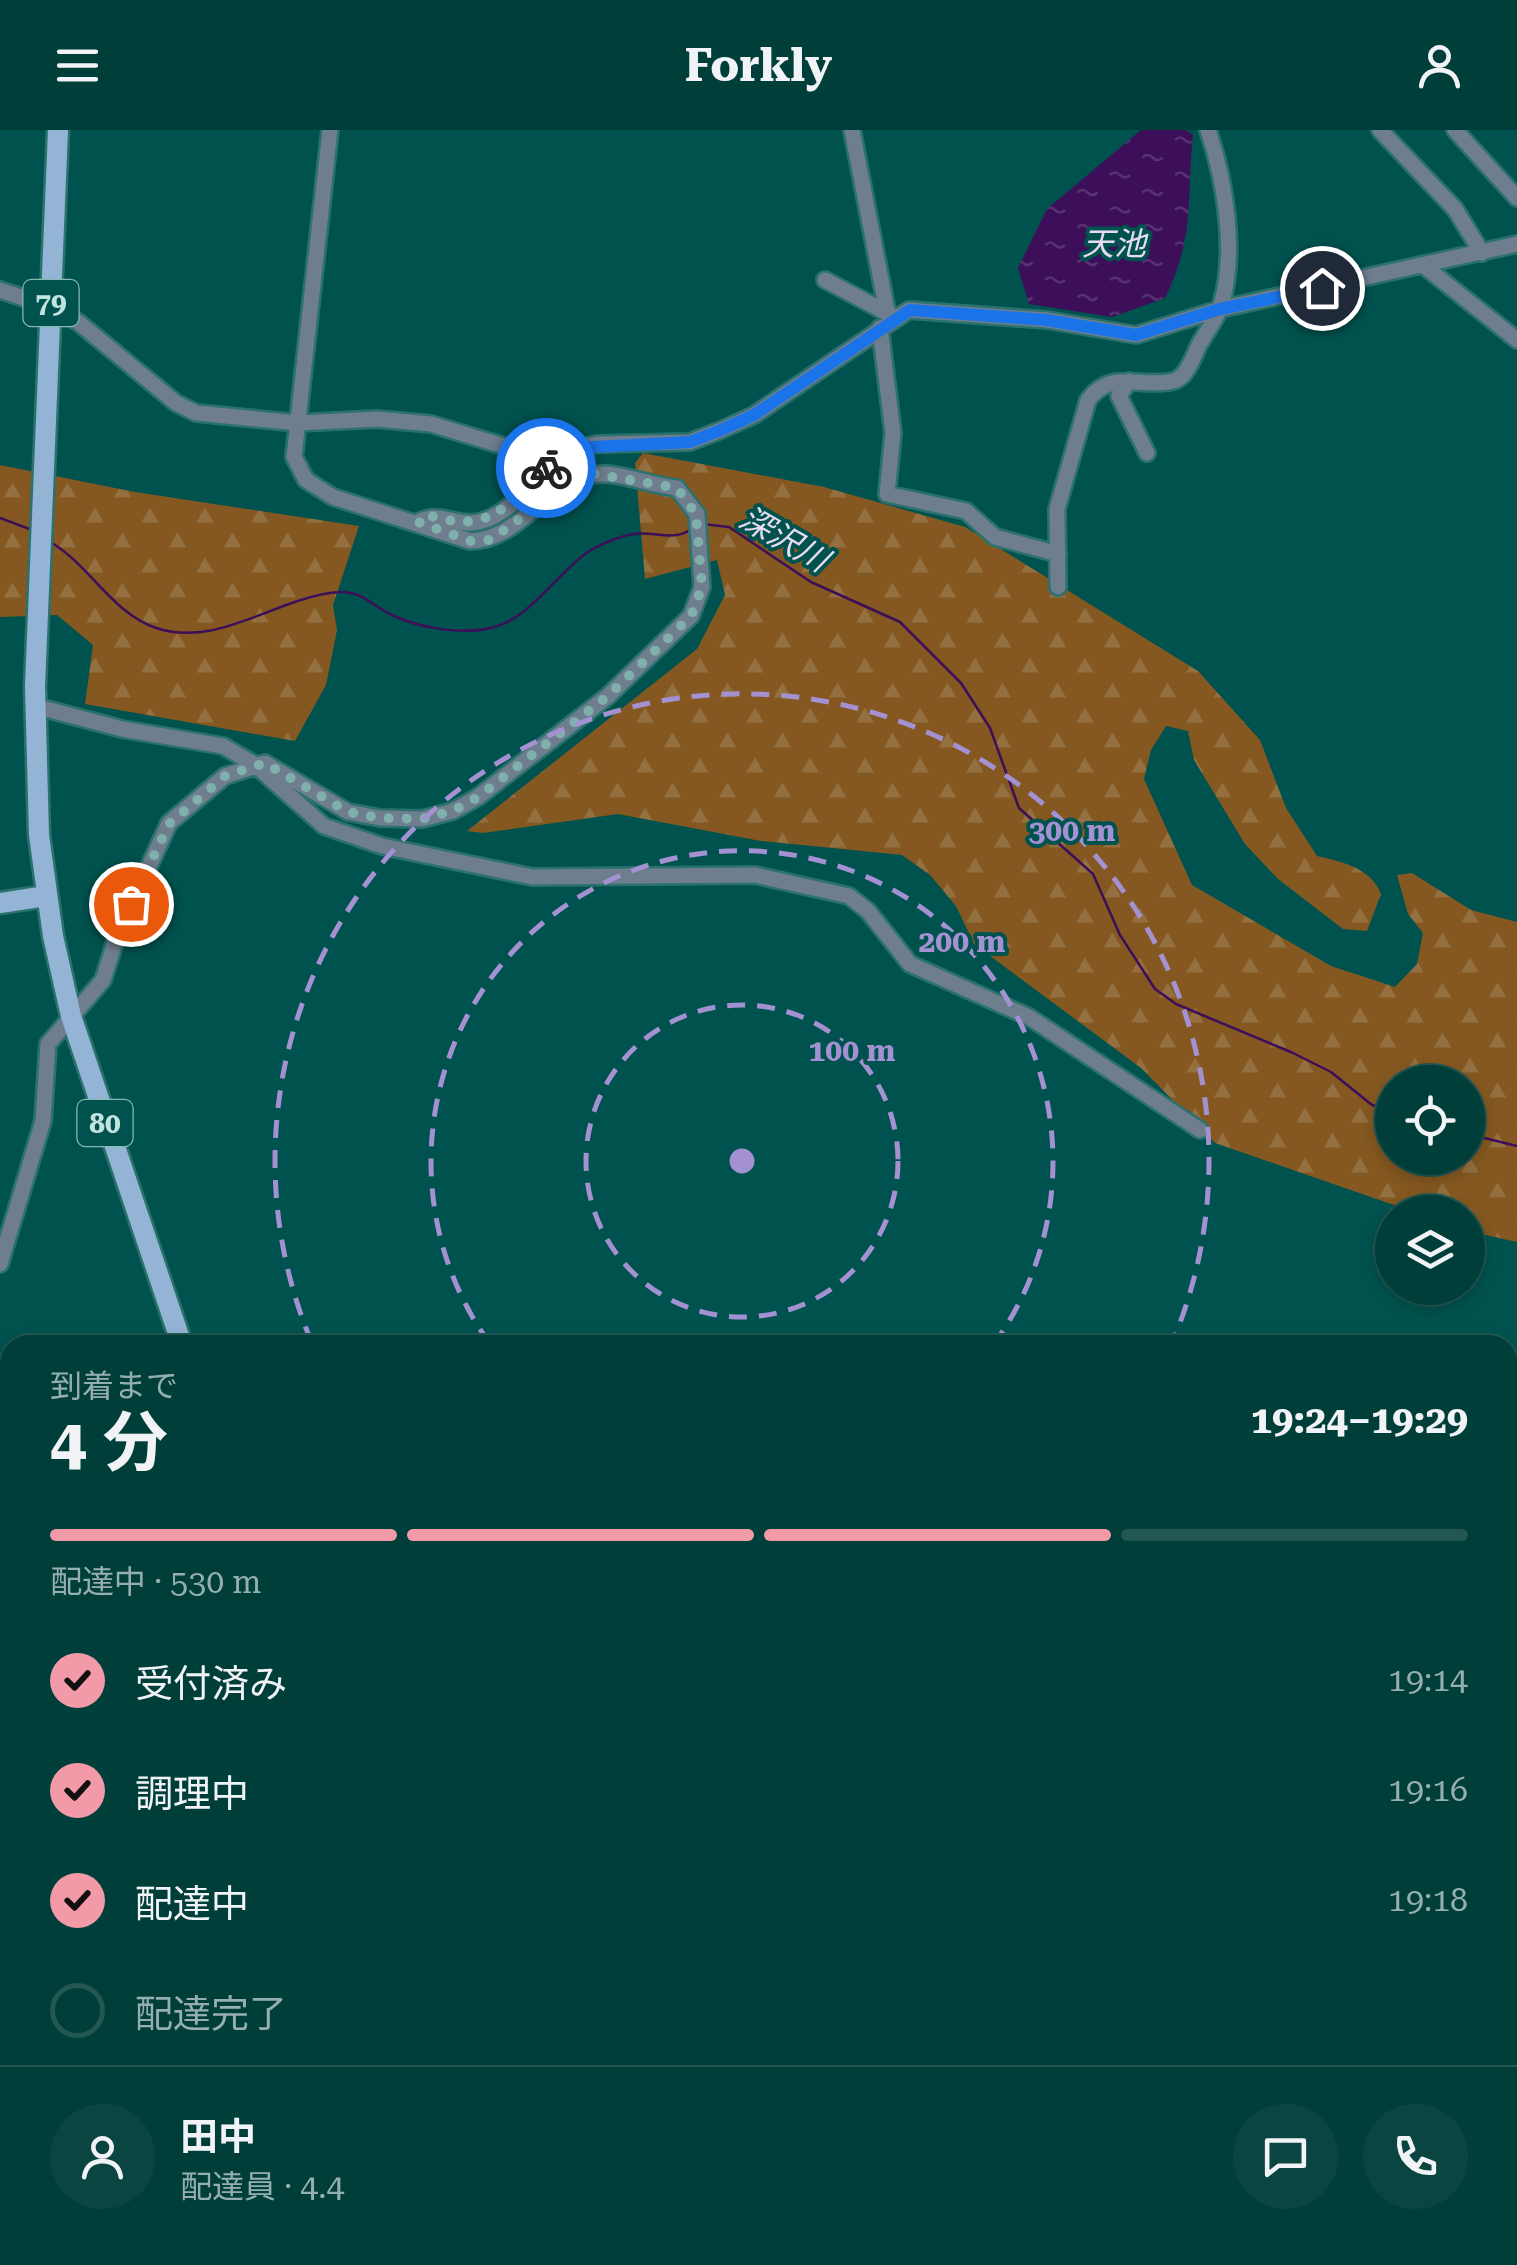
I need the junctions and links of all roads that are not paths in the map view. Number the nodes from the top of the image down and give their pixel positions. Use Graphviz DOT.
graph roads {
  1 [pos="58,130"];
  2 [pos="330,130"];
  3 [pos="852,130"];
  4 [pos="1208,130"];
  5 [pos="1380,130"];
  6 [pos="1455,130"];
  7 [pos="1517,198"];
  8 [pos="1517,244"];
  9 [pos="1482,253"];
  10 [pos="1424,266"];
  11 [pos="826,280"];
  12 [pos="0,290"];
  13 [pos="50,307"];
  14 [pos="1220,309"];
  15 [pos="887,319"];
  16 [pos="1517,340"];
  17 [pos="1129,381"];
  18 [pos="298,423"];
  19 [pos="563,451"];
  20 [pos="1147,453"];
  21 [pos="418,522"];
  22 [pos="1058,554"];
  23 [pos="1058,587"];
  24 [pos="35,696"];
  25 [pos="254,764"];
  26 [pos="46,896"];
  27 [pos="0,903"];
  28 [pos="71,1016"];
  29 [pos="1200,1130"];
  30 [pos="0,1264"];
  31 [pos="179,1335"];
  1 -- 13 [label="main road, 79"];
  2 -- 18 [label="street"];
  3 -- 15 [label="street"];
  4 -- 14 [label="street"];
  5 -- 9 [label="street"];
  6 -- 7 [label="street"];
  8 -- 9 [label="street"];
  9 -- 10 [label="street"];
  10 -- 14 [label="street"];
  10 -- 16 [label="street"];
  11 -- 15 [label="street"];
  12 -- 13 [label="street"];
  13 -- 18 [label="street"];
  13 -- 24 [label="main road, 79"];
  14 -- 15 [label="street"];
  14 -- 17 [label="street"];
  15 -- 19 [label="street"];
  15 -- 22 [label="street"];
  17 -- 20 [label="street"];
  17 -- 22 [label="street"];
  18 -- 19 [label="street"];
  18 -- 21 [label="street"];
  19 -- 21 [label="street"];
  21 -- 25 [label="street"];
  22 -- 23 [label="street"];
  24 -- 25 [label="street"];
  24 -- 26 [label="main road, 79"];
  25 -- 28 [label="street"];
  25 -- 29 [label="street"];
  26 -- 27 [label="main road"];
  26 -- 28 [label="main road, 80"];
  28 -- 30 [label="street"];
  28 -- 31 [label="main road, 80"];
}
